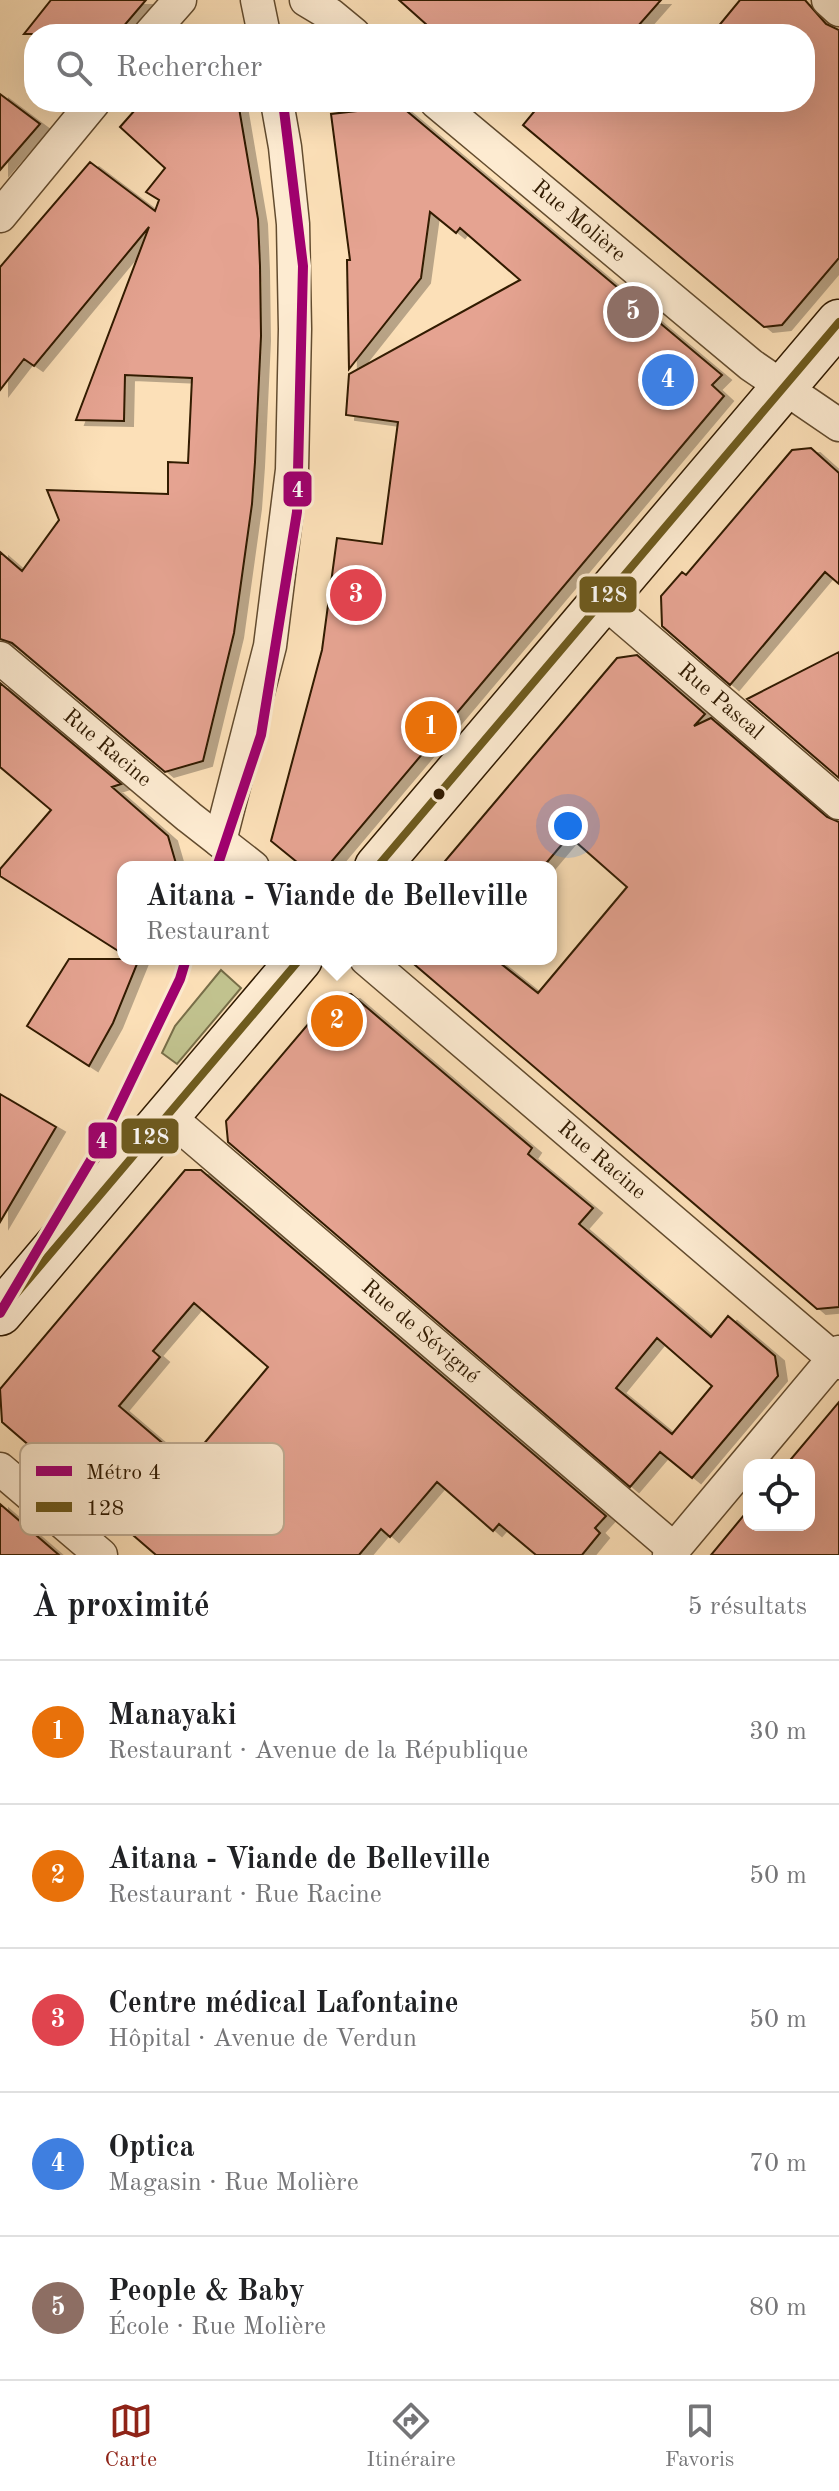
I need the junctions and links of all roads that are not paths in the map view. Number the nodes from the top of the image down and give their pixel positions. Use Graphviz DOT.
graph roads {
  1 [pos="180,0"];
  2 [pos="257,0"];
  3 [pos="306,0"];
  4 [pos="828,0"];
  5 [pos="839,10"];
  6 [pos="159,24"];
  7 [pos="262,24"];
  8 [pos="342,24"];
  9 [pos="86,112"];
  10 [pos="279,112"];
  11 [pos="448,112"];
  12 [pos="0,215"];
  13 [pos="839,322"];
  14 [pos="784,387"];
  15 [pos="839,425"];
  16 [pos="602,600"];
  17 [pos="0,658"];
  18 [pos="839,803"];
  19 [pos="220,841"];
  20 [pos="245,861"];
  21 [pos="382,861"];
  22 [pos="295,965"];
  23 [pos="373,965"];
  24 [pos="168,1116"];
  25 [pos="0,1313"];
  26 [pos="837,1358"];
  27 [pos="0,1469"];
  28 [pos="20,1486"];
  29 [pos="78,1535"];
  30 [pos="672,1552"];
  31 [pos="101,1555"];
  1 -- 6 [label="street"];
  2 -- 7 [label="street"];
  3 -- 8 [label="street"];
  4 -- 5 [label="street"];
  9 -- 12 [label="street"];
  10 -- 19 [label="street"];
  11 -- 14 [label="street, Rue Molière"];
  13 -- 14 [label="main road"];
  14 -- 15 [label="street, Rue Molière"];
  14 -- 16 [label="main road"];
  16 -- 18 [label="street, Rue Pascal"];
  16 -- 21 [label="main road"];
  17 -- 19 [label="street, Rue Racine"];
  19 -- 20 [label="street, Rue Racine"];
  22 -- 24 [label="main road"];
  23 -- 26 [label="street, Rue Racine"];
  24 -- 25 [label="main road"];
  24 -- 30 [label="street, Rue de Sévigné"];
  26 -- 30 [label="street"];
  27 -- 28 [label="street"];
  29 -- 31 [label="street"];
}
